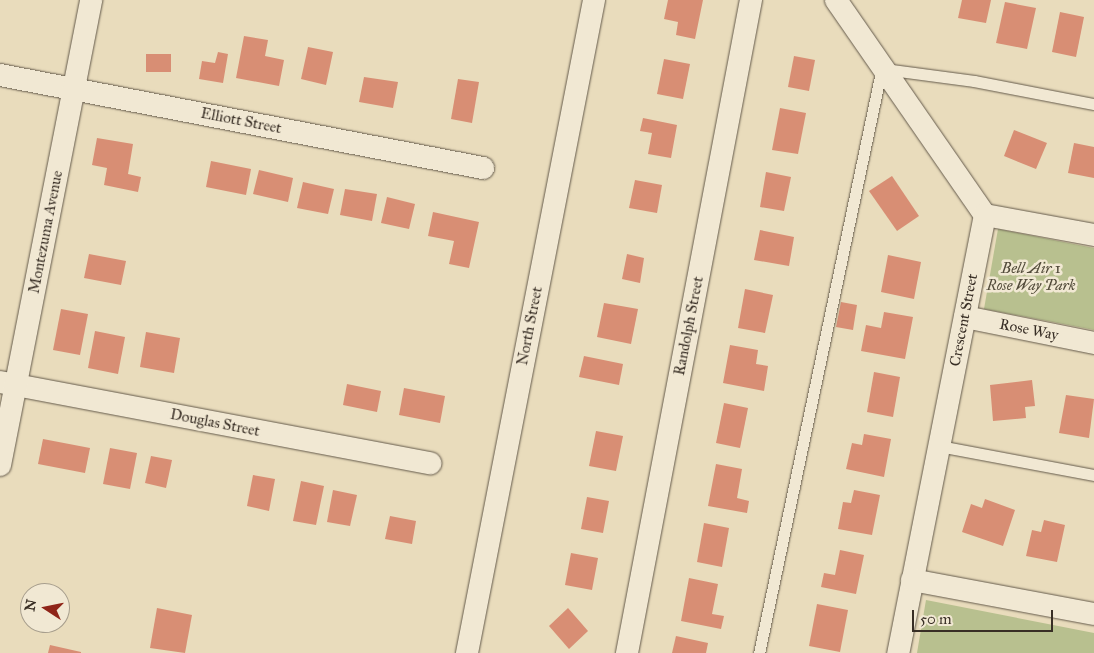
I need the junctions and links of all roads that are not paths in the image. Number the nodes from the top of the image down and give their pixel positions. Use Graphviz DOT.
graph roads {
  1 [pos="91,0"];
  2 [pos="594,0"];
  3 [pos="751,0"];
  4 [pos="836,0"];
  5 [pos="883,67"];
  6 [pos="0,75"];
  7 [pos="74,89"];
  8 [pos="1094,104"];
  9 [pos="483,168"];
  10 [pos="985,215"];
  11 [pos="1094,235"];
  12 [pos="965,317"];
  13 [pos="1094,343"];
  14 [pos="8,384"];
  15 [pos="939,446"];
  16 [pos="430,463"];
  17 [pos="0,465"];
  18 [pos="1094,475"];
  19 [pos="912,580"];
  20 [pos="1094,614"];
  21 [pos="467,653"];
  22 [pos="628,653"];
  23 [pos="759,653"];
  24 [pos="898,653"];
  1 -- 7 [label="street, Montezuma Avenue"];
  2 -- 21 [label="street, North Street"];
  3 -- 22 [label="street, Randolph Street"];
  4 -- 5 [label="street"];
  5 -- 8 [label="lane"];
  5 -- 10 [label="street"];
  5 -- 23 [label="lane"];
  6 -- 7 [label="street, Elliott Street"];
  7 -- 9 [label="street, Elliott Street"];
  7 -- 14 [label="street, Montezuma Avenue"];
  10 -- 11 [label="street"];
  10 -- 12 [label="street, Crescent Street"];
  12 -- 13 [label="street, Rose Way"];
  12 -- 15 [label="street, Crescent Street"];
  14 -- 16 [label="street, Douglas Street"];
  14 -- 17 [label="street, Montezuma Avenue"];
  15 -- 18 [label="lane"];
  15 -- 19 [label="street, Crescent Street"];
  19 -- 20 [label="street"];
  19 -- 24 [label="street, Crescent Street"];
}
